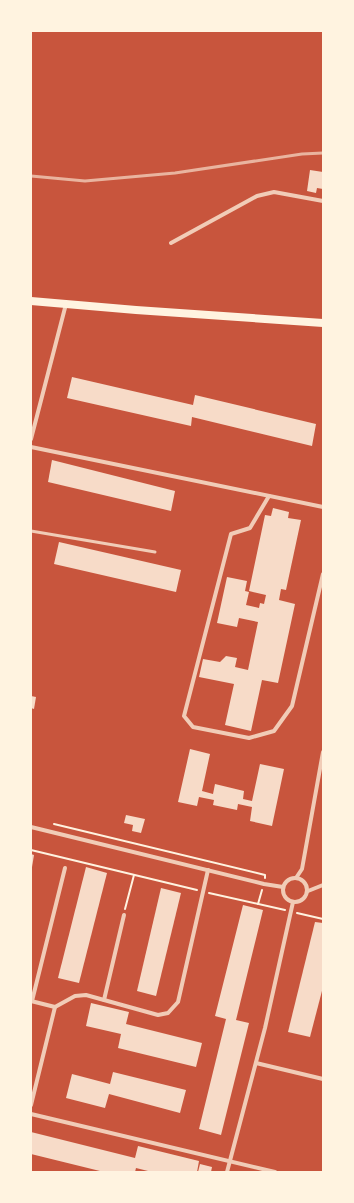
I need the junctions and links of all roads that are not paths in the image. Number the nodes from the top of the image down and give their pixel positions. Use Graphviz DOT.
graph roads {
  1 [pos="323,201"];
  2 [pos="171,243"];
  3 [pos="31,301"];
  4 [pos="66,304"];
  5 [pos="323,323"];
  6 [pos="31,439"];
  7 [pos="31,447"];
  8 [pos="269,496"];
  9 [pos="323,507"];
  10 [pos="31,531"];
  11 [pos="155,552"];
  12 [pos="323,574"];
  13 [pos="323,752"];
  14 [pos="31,827"];
  15 [pos="65,868"];
  16 [pos="208,870"];
  17 [pos="296,878"];
  18 [pos="323,885"];
  19 [pos="283,887"];
  20 [pos="308,891"];
  21 [pos="294,902"];
  22 [pos="124,915"];
  23 [pos="104,1000"];
  24 [pos="32,1001"];
  25 [pos="55,1007"];
  26 [pos="256,1063"];
  27 [pos="323,1079"];
  28 [pos="31,1105"];
  29 [pos="31,1114"];
  30 [pos="230,1160"];
  31 [pos="227,1172"];
  32 [pos="275,1172"];
  1 -- 2 [label="street"];
  3 -- 4 [label="main road"];
  4 -- 5 [label="main road"];
  4 -- 6 [label="street"];
  7 -- 8 [label="street"];
  8 -- 9 [label="street"];
  8 -- 12 [label="street"];
  10 -- 11 [label="lane"];
  13 -- 17 [label="street"];
  14 -- 16 [label="street"];
  15 -- 24 [label="street"];
  16 -- 19 [label="street"];
  16 -- 23 [label="street"];
  17 -- 19 [label="street"];
  17 -- 20 [label="street"];
  18 -- 20 [label="street"];
  19 -- 21 [label="street"];
  20 -- 21 [label="street"];
  21 -- 26 [label="street"];
  22 -- 23 [label="street"];
  23 -- 25 [label="street"];
  24 -- 25 [label="street"];
  25 -- 28 [label="street"];
  26 -- 27 [label="street"];
  26 -- 30 [label="street"];
  29 -- 30 [label="street"];
  30 -- 31 [label="street"];
  30 -- 32 [label="street"];
}
